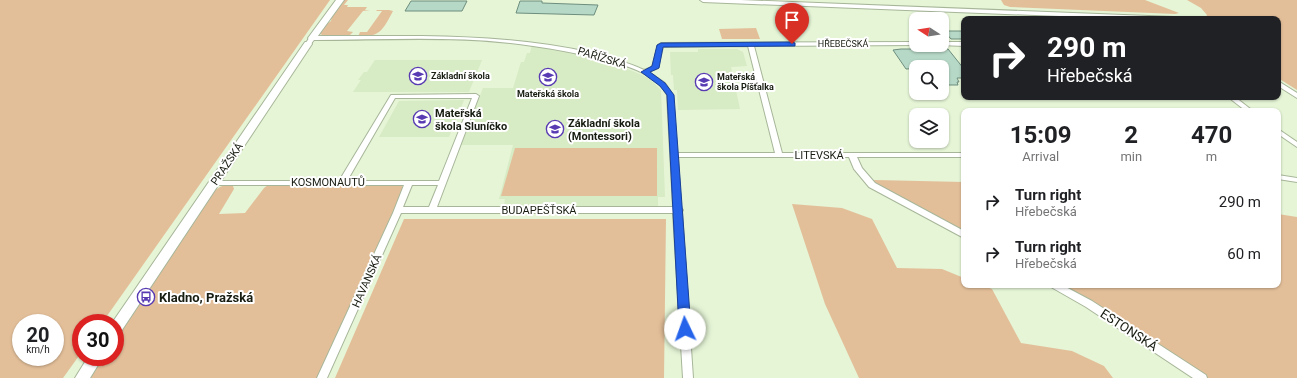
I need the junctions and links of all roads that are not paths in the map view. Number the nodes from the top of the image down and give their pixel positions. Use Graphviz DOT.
graph roads {
  1 [pos="340,0"];
  2 [pos="703,0"];
  3 [pos="1081,16"];
  4 [pos="310,41"];
  5 [pos="750,44"];
  6 [pos="909,44"];
  7 [pos="949,44"];
  8 [pos="961,44"];
  9 [pos="645,72"];
  10 [pos="1281,85"];
  11 [pos="1297,96"];
  12 [pos="1235,100"];
  13 [pos="1246,108"];
  14 [pos="1281,133"];
  15 [pos="1297,145"];
  16 [pos="674,155"];
  17 [pos="779,155"];
  18 [pos="852,155"];
  19 [pos="961,155"];
  20 [pos="1281,177"];
  21 [pos="1297,180"];
  22 [pos="342,182"];
  23 [pos="409,182"];
  24 [pos="214,183"];
  25 [pos="441,183"];
  26 [pos="399,210"];
  27 [pos="432,210"];
  28 [pos="678,210"];
  29 [pos="961,233"];
  30 [pos="1060,288"];
  31 [pos="124,316"];
  32 [pos="90,366"];
  33 [pos="82,378"];
  34 [pos="322,378"];
  35 [pos="688,378"];
  36 [pos="1202,378"];
  1 -- 4 [label="street, PRAŽSKÁ"];
  2 -- 3 [label="street"];
  4 -- 9 [label="street, PAŘÍŽSKÁ"];
  4 -- 24 [label="street, PRAŽSKÁ"];
  5 -- 6 [label="street, HŘEBEČSKÁ"];
  5 -- 9 [label="street, HŘEBEČSKÁ"];
  5 -- 17 [label="street"];
  7 -- 8 [label="street"];
  9 -- 16 [label="street, PAŘÍŽSKÁ"];
  10 -- 11 [label="street"];
  12 -- 13 [label="street"];
  14 -- 15 [label="street"];
  16 -- 17 [label="street, LITEVSKÁ"];
  16 -- 28 [label="street, PAŘÍŽSKÁ"];
  17 -- 18 [label="street, LITEVSKÁ"];
  18 -- 19 [label="street, LITEVSKÁ"];
  18 -- 29 [label="street"];
  20 -- 21 [label="street"];
  22 -- 23 [label="street, KOSMONAUTŮ"];
  22 -- 24 [label="street, KOSMONAUTŮ"];
  22 -- 25 [label="street"];
  23 -- 25 [label="street, KOSMONAUTŮ"];
  23 -- 26 [label="street, HAVANSKÁ"];
  24 -- 31 [label="street, PRAŽSKÁ"];
  25 -- 27 [label="street"];
  26 -- 27 [label="street, BUDAPEŠŤSKÁ"];
  26 -- 34 [label="street, HAVANSKÁ"];
  27 -- 28 [label="street, BUDAPEŠŤSKÁ"];
  28 -- 35 [label="street, PAŘÍŽSKÁ"];
  30 -- 36 [label="street, ESTONSKÁ"];
  32 -- 33 [label="street"];
}
